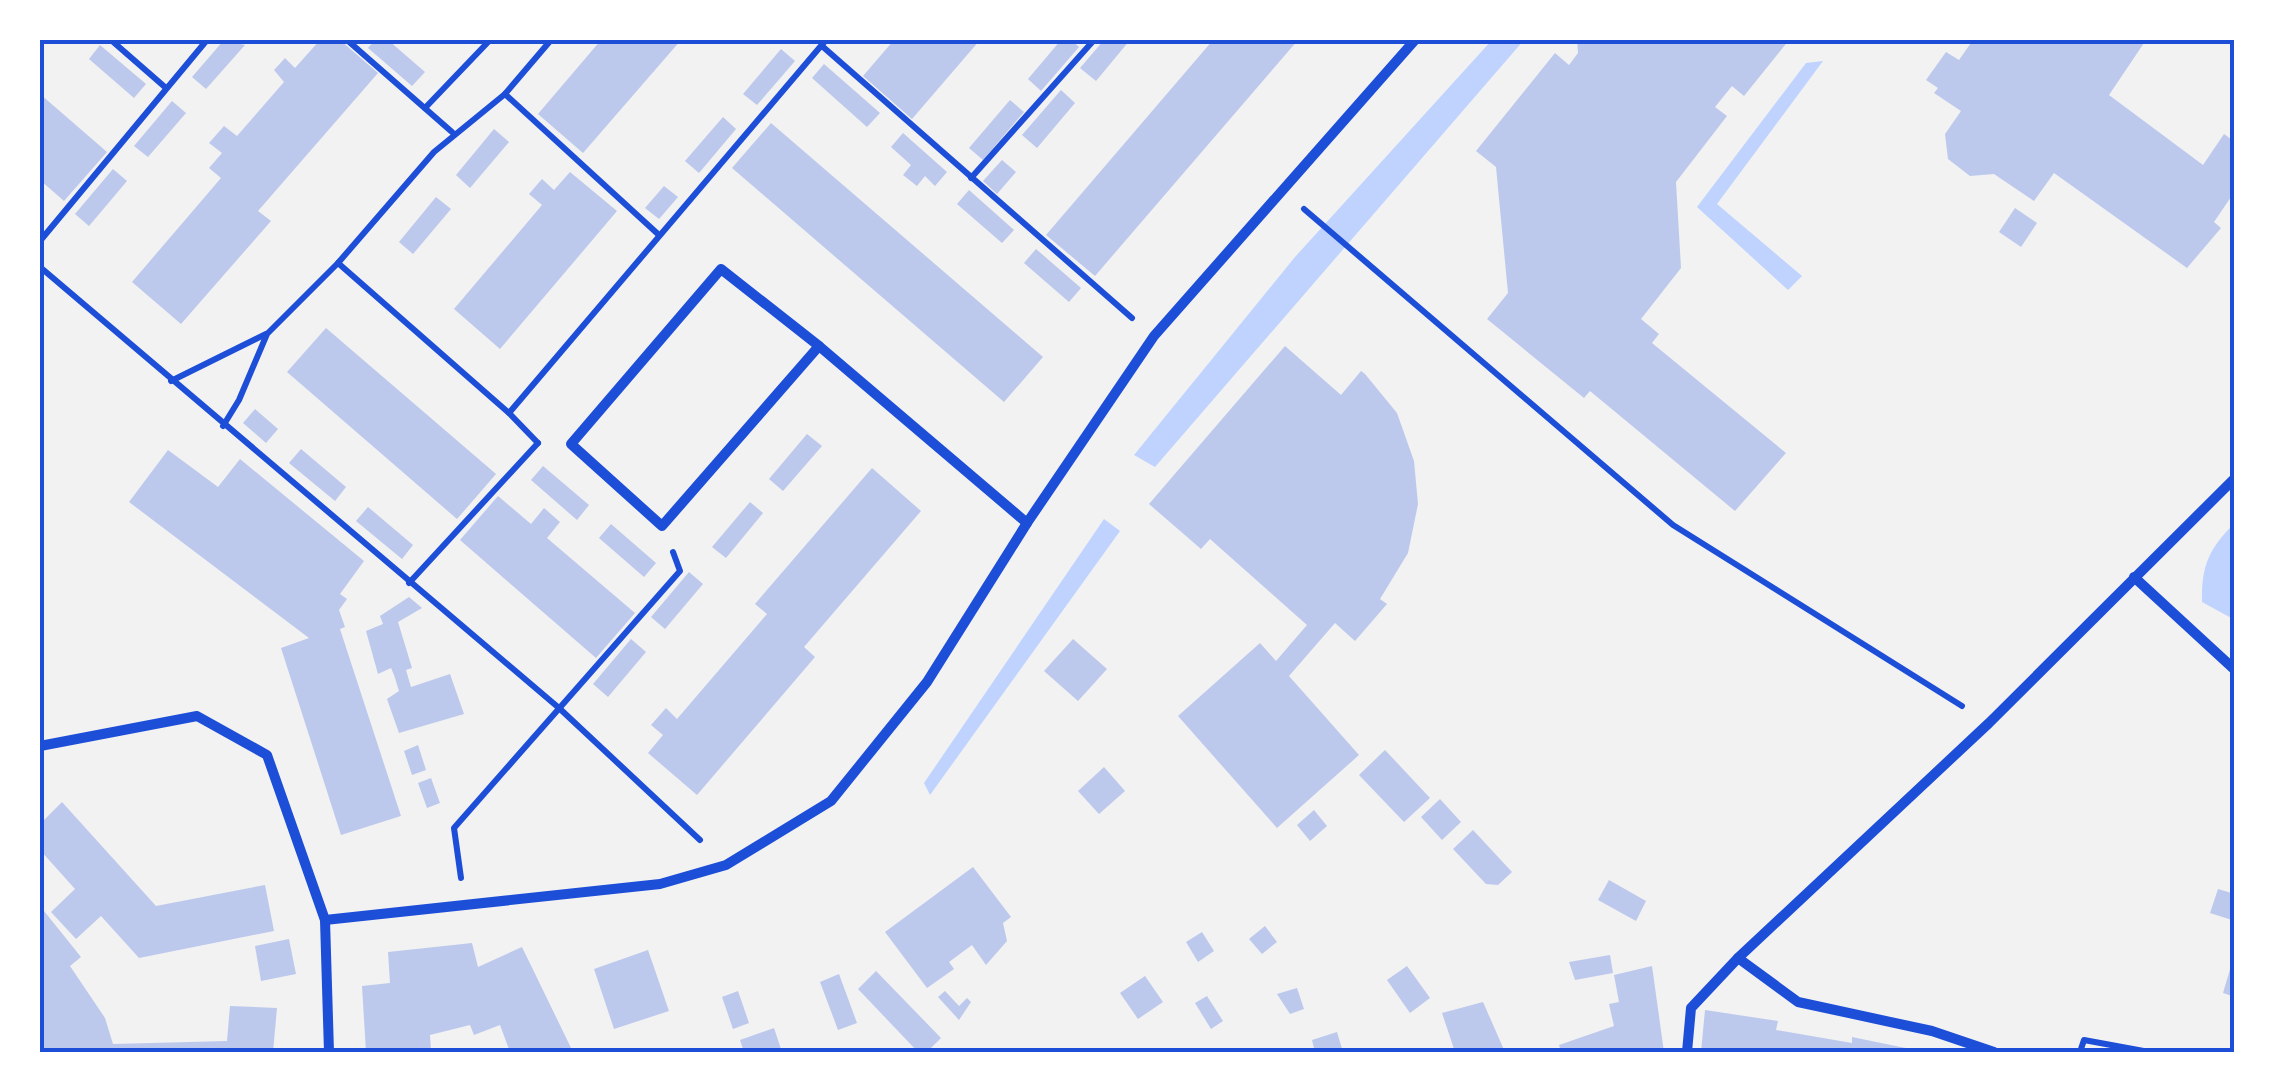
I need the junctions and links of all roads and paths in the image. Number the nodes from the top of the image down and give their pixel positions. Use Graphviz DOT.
graph roads {
  1 [pos="111,40"];
  2 [pos="207,40"];
  3 [pos="347,40"];
  4 [pos="490,40"];
  5 [pos="552,40"];
  6 [pos="1094,40"];
  7 [pos="1415,40"];
  8 [pos="823,42"];
  9 [pos="166,88"];
  10 [pos="505,94"];
  11 [pos="425,108"];
  12 [pos="452,132"];
  13 [pos="971,178"];
  14 [pos="1285,192"];
  15 [pos="659,236"];
  16 [pos="40,242"];
  17 [pos="338,263"];
  18 [pos="40,267"];
  19 [pos="267,334"];
  20 [pos="1154,336"];
  21 [pos="819,346"];
  22 [pos="171,381"];
  23 [pos="224,426"];
  24 [pos="538,443"];
  25 [pos="2235,478"];
  26 [pos="1027,523"];
  27 [pos="662,526"];
  28 [pos="2134,577"];
  29 [pos="409,584"];
  30 [pos="2235,670"];
  31 [pos="559,708"];
  32 [pos="1989,723"];
  33 [pos="40,746"];
  34 [pos="726,865"];
  35 [pos="465,904"];
  36 [pos="325,920"];
  37 [pos="1738,958"];
  38 [pos="329,1052"];
  39 [pos="1687,1052"];
  40 [pos="1994,1052"];
  41 [pos="2080,1052"];
  42 [pos="2149,1052"];
  1 -- 9 [label="path"];
  2 -- 9 [label="path"];
  3 -- 11 [label="path"];
  4 -- 11 [label="path"];
  5 -- 10 [label="path"];
  6 -- 13 [label="path"];
  7 -- 14 [label="street"];
  8 -- 13 [label="path"];
  8 -- 15 [label="path"];
  9 -- 16 [label="path"];
  10 -- 12 [label="path"];
  10 -- 15 [label="path"];
  11 -- 12 [label="path"];
  12 -- 17 [label="path"];
  13 -- 20 [label="path"];
  14 -- 20 [label="street"];
  14 -- 32 [label="path"];
  15 -- 17 [label="path"];
  17 -- 19 [label="path"];
  18 -- 22 [label="path"];
  19 -- 22 [label="path"];
  19 -- 23 [label="path"];
  20 -- 26 [label="street"];
  21 -- 26 [label="street"];
  21 -- 27 [label="street"];
  21 -- 27 [label="street"];
  22 -- 23 [label="path"];
  23 -- 29 [label="path"];
  24 -- 29 [label="path"];
  25 -- 28 [label="street"];
  26 -- 34 [label="street"];
  27 -- 31 [label="path"];
  28 -- 30 [label="street"];
  28 -- 32 [label="street"];
  29 -- 31 [label="path"];
  31 -- 34 [label="path"];
  31 -- 35 [label="path"];
  32 -- 37 [label="street"];
  33 -- 36 [label="street"];
  34 -- 35 [label="street"];
  35 -- 36 [label="street"];
  36 -- 38 [label="street"];
  37 -- 39 [label="street"];
  37 -- 40 [label="street"];
  41 -- 42 [label="path"];
}
